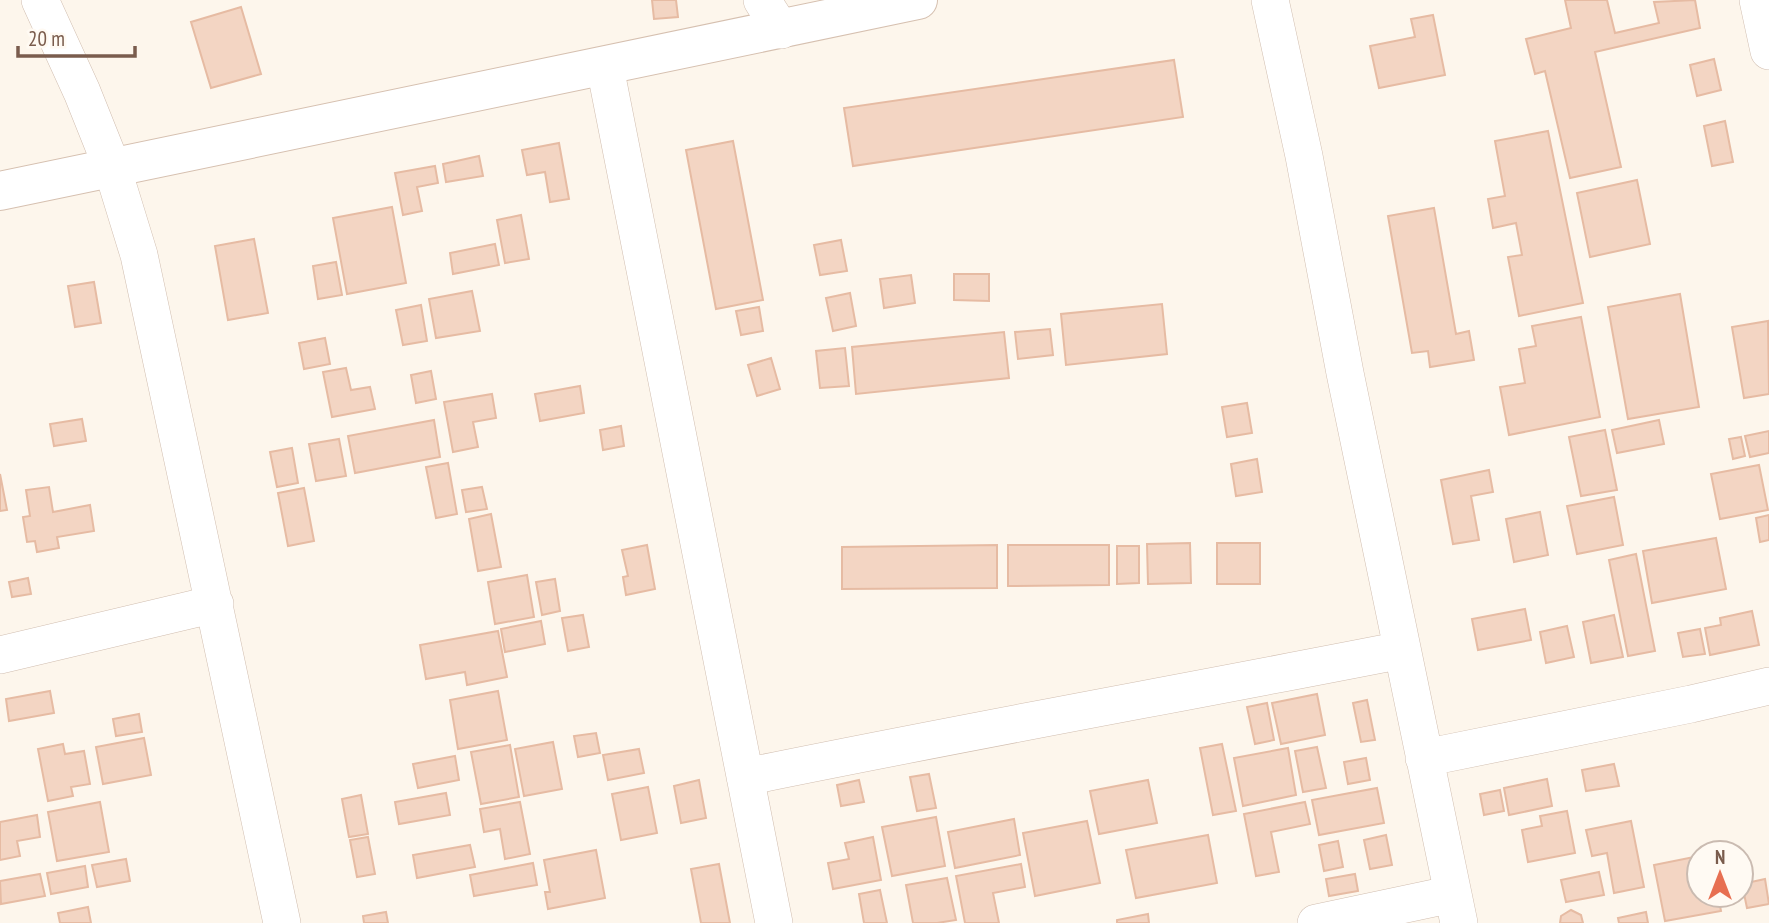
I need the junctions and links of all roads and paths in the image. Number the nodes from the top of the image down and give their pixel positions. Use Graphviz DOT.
graph roads {
  1 [pos="918,0"];
  2 [pos="1270,0"];
  3 [pos="1758,0"];
  4 [pos="47,2"];
  5 [pos="771,15"];
  6 [pos="1769,51"];
  7 [pos="605,67"];
  8 [pos="112,167"];
  9 [pos="0,191"];
  10 [pos="215,604"];
  11 [pos="1402,650"];
  12 [pos="0,655"];
  13 [pos="1769,686"];
  14 [pos="1424,758"];
  15 [pos="745,776"];
  16 [pos="1456,909"];
  17 [pos="282,923"];
  18 [pos="774,923"];
  19 [pos="1316,923"];
  1 -- 5 [label="street"];
  2 -- 11 [label="street"];
  3 -- 6 [label="street"];
  4 -- 8 [label="street"];
  5 -- 7 [label="street"];
  7 -- 8 [label="street"];
  7 -- 15 [label="street"];
  8 -- 9 [label="street"];
  8 -- 10 [label="street"];
  10 -- 12 [label="street"];
  10 -- 17 [label="street"];
  11 -- 14 [label="street"];
  11 -- 15 [label="street"];
  13 -- 14 [label="street"];
  14 -- 16 [label="street"];
  15 -- 18 [label="street"];
  16 -- 19 [label="street"];
}
